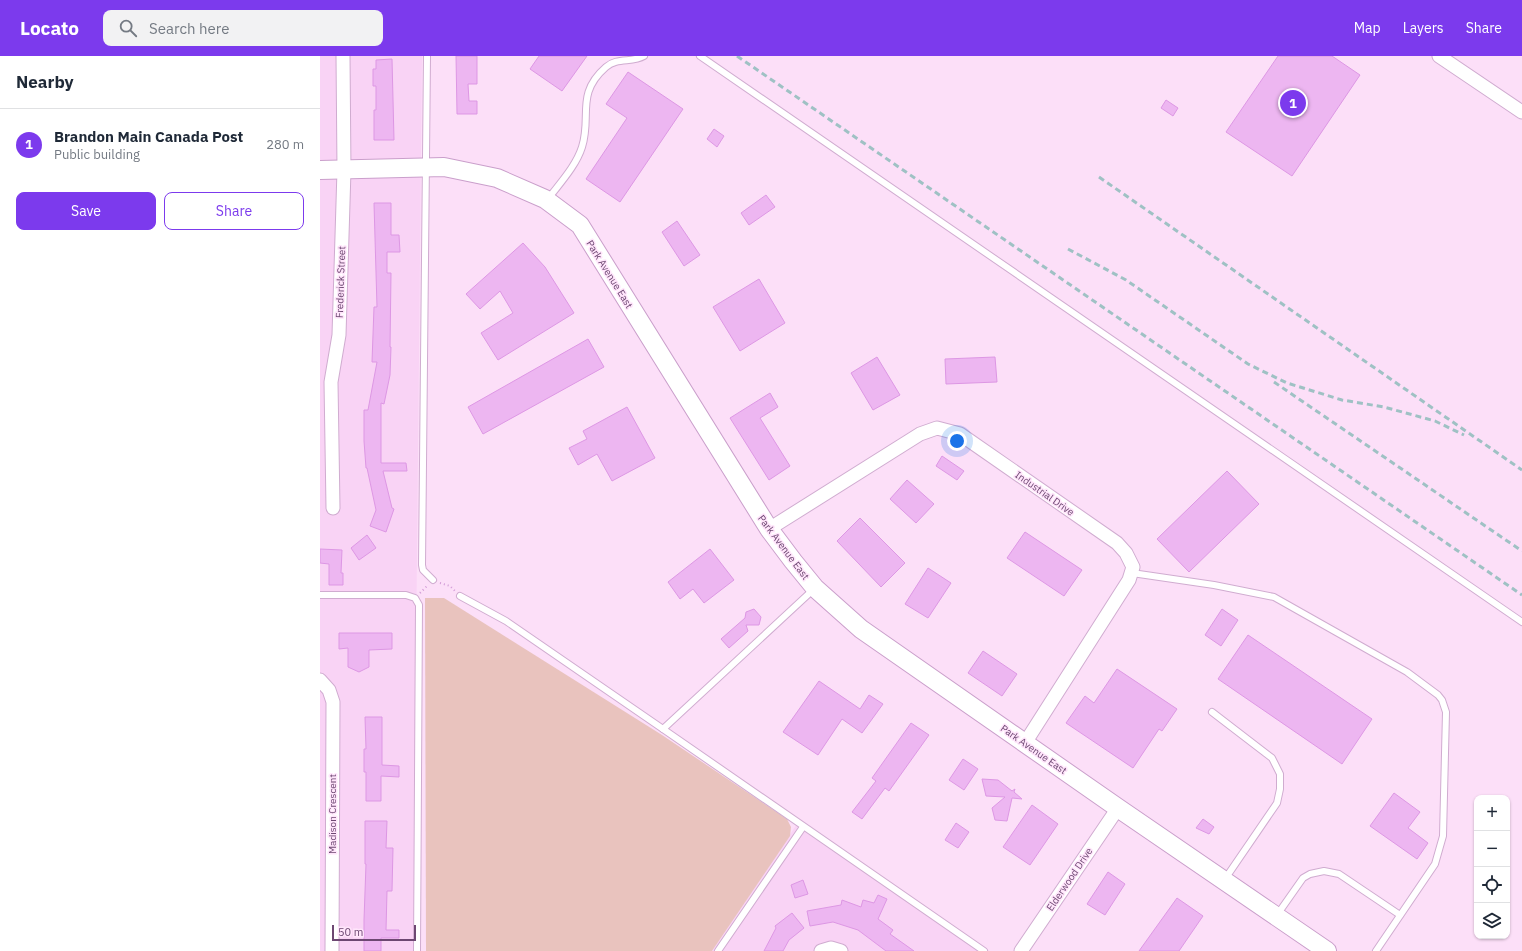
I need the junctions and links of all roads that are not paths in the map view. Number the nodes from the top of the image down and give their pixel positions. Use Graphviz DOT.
graph roads {
  1 [pos="343,56"];
  2 [pos="427,56"];
  3 [pos="644,56"];
  4 [pos="700,56"];
  5 [pos="1439,56"];
  6 [pos="1522,112"];
  7 [pos="426,167"];
  8 [pos="320,170"];
  9 [pos="344,170"];
  10 [pos="547,201"];
  11 [pos="326,382"];
  12 [pos="332,508"];
  13 [pos="769,529"];
  14 [pos="1132,573"];
  15 [pos="433,580"];
  16 [pos="816,588"];
  17 [pos="320,595"];
  18 [pos="460,596"];
  19 [pos="1522,622"];
  20 [pos="320,680"];
  21 [pos="1212,712"];
  22 [pos="663,729"];
  23 [pos="1025,743"];
  24 [pos="1118,808"];
  25 [pos="803,826"];
  26 [pos="1224,880"];
  27 [pos="1400,915"];
  28 [pos="1276,916"];
  29 [pos="332,951"];
  30 [pos="417,951"];
  31 [pos="718,951"];
  32 [pos="821,951"];
  33 [pos="841,951"];
  34 [pos="984,951"];
  35 [pos="1021,951"];
  36 [pos="1327,951"];
  37 [pos="1376,951"];
  1 -- 9 [label="street, Frederick Street"];
  2 -- 7 [label="lane"];
  3 -- 10 [label="lane"];
  4 -- 19 [label="lane"];
  5 -- 6 [label="street"];
  7 -- 9 [label="street, Park Avenue East"];
  7 -- 10 [label="street, Park Avenue East"];
  7 -- 15 [label="lane"];
  8 -- 9 [label="street, Park Avenue East"];
  9 -- 11 [label="street, Frederick Street"];
  10 -- 13 [label="street, Park Avenue East"];
  11 -- 12 [label="street, Frederick Street"];
  13 -- 14 [label="street, Industrial Drive"];
  13 -- 16 [label="street, Park Avenue East"];
  14 -- 23 [label="street"];
  14 -- 27 [label="lane"];
  16 -- 22 [label="lane"];
  16 -- 23 [label="street, Park Avenue East"];
  17 -- 30 [label="lane"];
  18 -- 22 [label="lane"];
  20 -- 29 [label="street, Madison Crescent"];
  21 -- 26 [label="lane"];
  22 -- 25 [label="lane"];
  23 -- 24 [label="street, Park Avenue East"];
  24 -- 26 [label="street, Park Avenue East"];
  24 -- 35 [label="street, Elderwood Drive"];
  25 -- 31 [label="lane"];
  25 -- 34 [label="lane"];
  26 -- 28 [label="street, Park Avenue East"];
  27 -- 28 [label="lane"];
  27 -- 37 [label="lane"];
  28 -- 36 [label="street, Park Avenue East"];
  32 -- 33 [label="street"];
}
